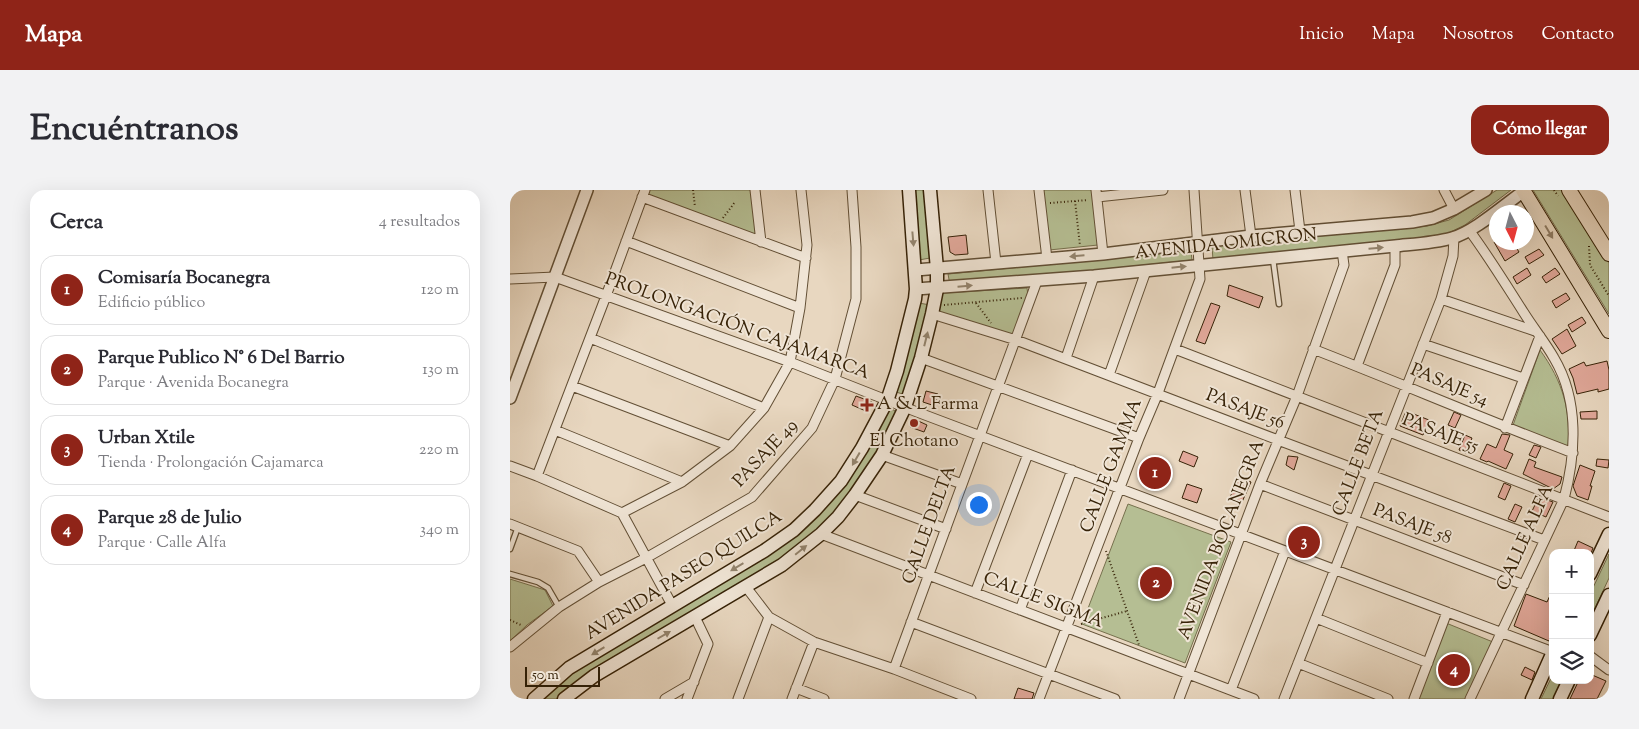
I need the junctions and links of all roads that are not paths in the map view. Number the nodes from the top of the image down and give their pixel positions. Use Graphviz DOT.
graph roads {
  1 [pos="587,190"];
  2 [pos="755,190"];
  3 [pos="801,190"];
  4 [pos="852,190"];
  5 [pos="909,190"];
  6 [pos="930,190"];
  7 [pos="988,190"];
  8 [pos="1039,190"];
  9 [pos="1163,190"];
  10 [pos="1194,190"];
  11 [pos="1245,190"];
  12 [pos="1295,190"];
  13 [pos="1444,190"];
  14 [pos="1486,190"];
  15 [pos="1523,190"];
  16 [pos="643,194"];
  17 [pos="1097,194"];
  18 [pos="1564,194"];
  19 [pos="1454,209"];
  20 [pos="1469,230"];
  21 [pos="1300,231"];
  22 [pos="1251,236"];
  23 [pos="1454,237"];
  24 [pos="626,241"];
  25 [pos="761,242"];
  26 [pos="1198,242"];
  27 [pos="1394,246"];
  28 [pos="1342,252"];
  29 [pos="1103,254"];
  30 [pos="1609,254"];
  31 [pos="806,258"];
  32 [pos="1273,258"];
  33 [pos="1047,259"];
  34 [pos="996,263"];
  35 [pos="1200,265"];
  36 [pos="937,269"];
  37 [pos="916,270"];
  38 [pos="1146,271"];
  39 [pos="1094,276"];
  40 [pos="555,277"];
  41 [pos="510,279"];
  42 [pos="1037,280"];
  43 [pos="916,289"];
  44 [pos="937,289"];
  45 [pos="606,296"];
  46 [pos="1441,298"];
  47 [pos="1279,304"];
  48 [pos="800,308"];
  49 [pos="932,314"];
  50 [pos="1609,331"];
  51 [pos="1538,334"];
  52 [pos="590,338"];
  53 [pos="1016,340"];
  54 [pos="1423,344"];
  55 [pos="1313,349"];
  56 [pos="1175,350"];
  57 [pos="921,358"];
  58 [pos="1066,358"];
  59 [pos="790,362"];
  60 [pos="1357,366"];
  61 [pos="1109,375"];
  62 [pos="514,378"];
  63 [pos="1524,378"];
  64 [pos="835,379"];
  65 [pos="572,386"];
  66 [pos="998,386"];
  67 [pos="1406,386"];
  68 [pos="1158,393"];
  69 [pos="1297,396"];
  70 [pos="510,398"];
  71 [pos="887,401"];
  72 [pos="905,407"];
  73 [pos="764,408"];
  74 [pos="1505,428"];
  75 [pos="555,430"];
  76 [pos="1389,431"];
  77 [pos="980,436"];
  78 [pos="1139,438"];
  79 [pos="1278,440"];
  80 [pos="730,446"];
  81 [pos="1573,453"];
  82 [pos="1028,454"];
  83 [pos="882,455"];
  84 [pos="510,466"];
  85 [pos="1072,470"];
  86 [pos="1372,475"];
  87 [pos="537,476"];
  88 [pos="682,482"];
  89 [pos="962,484"];
  90 [pos="1260,484"];
  91 [pos="1120,488"];
  92 [pos="855,495"];
  93 [pos="1564,499"];
  94 [pos="622,513"];
  95 [pos="1609,517"];
  96 [pos="1354,520"];
  97 [pos="514,525"];
  98 [pos="946,529"];
  99 [pos="821,534"];
  100 [pos="1609,534"];
  101 [pos="1242,535"];
  102 [pos="1544,540"];
  103 [pos="510,549"];
  104 [pos="1285,551"];
  105 [pos="646,558"];
  106 [pos="1594,566"];
  107 [pos="1334,570"];
  108 [pos="510,574"];
  109 [pos="929,575"];
  110 [pos="599,582"];
  111 [pos="1524,585"];
  112 [pos="746,587"];
  113 [pos="975,593"];
  114 [pos="1609,595"];
  115 [pos="672,605"];
  116 [pos="559,607"];
  117 [pos="1020,610"];
  118 [pos="1447,612"];
  119 [pos="695,617"];
  120 [pos="769,617"];
  121 [pos="1316,618"];
  122 [pos="911,622"];
  123 [pos="1594,627"];
  124 [pos="1067,628"];
  125 [pos="1501,633"];
  126 [pos="814,642"];
  127 [pos="510,647"];
  128 [pos="1549,651"];
  129 [pos="1594,659"];
  130 [pos="1549,661"];
  131 [pos="1298,662"];
  132 [pos="1428,663"];
  133 [pos="894,669"];
  134 [pos="1609,670"];
  135 [pos="1049,674"];
  136 [pos="1189,674"];
  137 [pos="694,682"];
  138 [pos="1567,684"];
  139 [pos="796,688"];
  140 [pos="1230,690"];
  141 [pos="534,699"];
  142 [pos="564,699"];
  143 [pos="665,699"];
  144 [pos="687,699"];
  145 [pos="738,699"];
  146 [pos="792,699"];
  147 [pos="824,699"];
  148 [pos="971,699"];
  149 [pos="1039,699"];
  150 [pos="1115,699"];
  151 [pos="1180,699"];
  152 [pos="1254,699"];
  153 [pos="1284,699"];
  154 [pos="1388,699"];
  155 [pos="1414,699"];
  156 [pos="1470,699"];
  157 [pos="1532,699"];
  158 [pos="1560,699"];
  1 -- 40 [label="street"];
  2 -- 25 [label="street"];
  3 -- 31 [label="street"];
  4 -- 64 [label="street, PASAJE 49"];
  5 -- 37 [label="main road, AVENIDA PASEO QUILCA, one-way"];
  6 -- 36 [label="main road"];
  7 -- 34 [label="street"];
  8 -- 33 [label="street"];
  9 -- 17 [label="street"];
  10 -- 26 [label="street, CALLE GAMMA"];
  11 -- 22 [label="street"];
  12 -- 21 [label="street"];
  13 -- 19 [label="street"];
  14 -- 19 [label="street, AVENIDA OMICRON"];
  15 -- 20 [label="street, AVENIDA OMICRON"];
  15 -- 50 [label="main road, one-way"];
  16 -- 24 [label="street"];
  16 -- 25 [label="street"];
  17 -- 29 [label="street"];
  18 -- 30 [label="main road"];
  19 -- 21 [label="street, AVENIDA OMICRON"];
  20 -- 23 [label="street, AVENIDA OMICRON"];
  20 -- 51 [label="street, CALLE ALFA"];
  21 -- 22 [label="street, AVENIDA OMICRON"];
  22 -- 26 [label="street, AVENIDA OMICRON"];
  23 -- 27 [label="street, AVENIDA OMICRON"];
  23 -- 46 [label="street, CALLE BETA"];
  24 -- 45 [label="street"];
  24 -- 48 [label="street"];
  25 -- 31 [label="street"];
  26 -- 29 [label="street, AVENIDA OMICRON"];
  26 -- 35 [label="street, CALLE GAMMA"];
  28 -- 27 [label="street, AVENIDA OMICRON, one-way"];
  27 -- 60 [label="street"];
  28 -- 32 [label="street, AVENIDA OMICRON"];
  28 -- 55 [label="street, AVENIDA BOCANEGRA"];
  29 -- 33 [label="street, AVENIDA OMICRON, one-way"];
  31 -- 48 [label="street"];
  32 -- 35 [label="street, AVENIDA OMICRON"];
  32 -- 47 [label="lane"];
  33 -- 34 [label="street, AVENIDA OMICRON"];
  34 -- 36 [label="street, AVENIDA OMICRON"];
  38 -- 35 [label="street, AVENIDA OMICRON, one-way"];
  35 -- 56 [label="street, CALLE GAMMA"];
  36 -- 37 [label="street, AVENIDA OMICRON"];
  36 -- 44 [label="main road"];
  37 -- 43 [label="main road, AVENIDA PASEO QUILCA"];
  38 -- 39 [label="street, AVENIDA OMICRON"];
  38 -- 61 [label="street"];
  39 -- 42 [label="street, AVENIDA OMICRON"];
  39 -- 58 [label="street"];
  40 -- 41 [label="street"];
  40 -- 45 [label="street, PROLONGACIÓN CAJAMARCA"];
  40 -- 62 [label="street"];
  44 -- 42 [label="street, AVENIDA OMICRON, one-way"];
  42 -- 53 [label="street, CALLE DELTA"];
  43 -- 44 [label="street, AVENIDA OMICRON"];
  43 -- 71 [label="main road, AVENIDA PASEO QUILCA"];
  44 -- 49 [label="main road"];
  45 -- 52 [label="street"];
  45 -- 59 [label="street, PROLONGACIÓN CAJAMARCA"];
  46 -- 51 [label="street"];
  46 -- 54 [label="street, CALLE BETA"];
  48 -- 59 [label="street"];
  49 -- 53 [label="street, PASAJE 56"];
  57 -- 49 [label="main road, one-way"];
  51 -- 63 [label="street"];
  51 -- 81 [label="street, CALLE ALFA"];
  52 -- 65 [label="street"];
  52 -- 73 [label="street"];
  53 -- 58 [label="street, PASAJE 56"];
  53 -- 66 [label="street, CALLE DELTA"];
  54 -- 63 [label="street"];
  54 -- 67 [label="street, CALLE BETA"];
  55 -- 60 [label="street, PASAJE 54"];
  55 -- 69 [label="street, AVENIDA BOCANEGRA"];
  56 -- 68 [label="street, CALLE GAMMA"];
  56 -- 69 [label="street, PASAJE 55"];
  57 -- 66 [label="street"];
  57 -- 72 [label="main road"];
  58 -- 61 [label="street, PASAJE 56"];
  59 -- 64 [label="street, PROLONGACIÓN CAJAMARCA"];
  59 -- 73 [label="street"];
  60 -- 67 [label="street, PASAJE 54"];
  61 -- 68 [label="street, PASAJE 56"];
  62 -- 70 [label="street"];
  63 -- 74 [label="street"];
  64 -- 71 [label="street, PROLONGACIÓN CAJAMARCA"];
  64 -- 105 [label="street, PASAJE 49"];
  65 -- 75 [label="street"];
  65 -- 80 [label="street"];
  66 -- 77 [label="street, CALLE DELTA"];
  66 -- 78 [label="street"];
  67 -- 74 [label="street, PASAJE 54"];
  67 -- 76 [label="street, CALLE BETA"];
  68 -- 78 [label="street, CALLE GAMMA"];
  68 -- 79 [label="street, PASAJE 56"];
  69 -- 76 [label="street, PASAJE 55"];
  69 -- 79 [label="street, AVENIDA BOCANEGRA"];
  71 -- 72 [label="street, PROLONGACIÓN CAJAMARCA"];
  71 -- 115 [label="main road, AVENIDA PASEO QUILCA, one-way"];
  72 -- 77 [label="street, PROLONGACIÓN CAJAMARCA"];
  72 -- 83 [label="main road"];
  73 -- 80 [label="street"];
  74 -- 81 [label="street, PASAJE 54"];
  75 -- 87 [label="street"];
  75 -- 88 [label="street"];
  76 -- 86 [label="street, CALLE BETA"];
  76 -- 93 [label="street, PASAJE 55"];
  77 -- 82 [label="street, PROLONGACIÓN CAJAMARCA"];
  77 -- 89 [label="street, CALLE DELTA"];
  78 -- 91 [label="street, CALLE GAMMA"];
  79 -- 86 [label="street, PASAJE 56"];
  79 -- 90 [label="street, AVENIDA BOCANEGRA"];
  80 -- 88 [label="street"];
  81 -- 93 [label="street, CALLE ALFA"];
  82 -- 85 [label="street, PROLONGACIÓN CAJAMARCA"];
  82 -- 113 [label="street"];
  83 -- 89 [label="street"];
  83 -- 92 [label="main road"];
  84 -- 87 [label="street"];
  85 -- 91 [label="street, PROLONGACIÓN CAJAMARCA"];
  85 -- 117 [label="street"];
  86 -- 96 [label="street, CALLE BETA"];
  86 -- 102 [label="street, PASAJE 56"];
  87 -- 94 [label="street"];
  88 -- 94 [label="street"];
  89 -- 98 [label="street, CALLE DELTA"];
  90 -- 96 [label="street, PASAJE 58"];
  90 -- 101 [label="street, AVENIDA BOCANEGRA"];
  91 -- 101 [label="street, PROLONGACIÓN CAJAMARCA"];
  91 -- 124 [label="street, CALLE GAMMA"];
  92 -- 98 [label="street"];
  92 -- 99 [label="main road"];
  93 -- 95 [label="street, PASAJE 55"];
  93 -- 102 [label="street, CALLE ALFA"];
  94 -- 105 [label="street"];
  96 -- 107 [label="street, CALLE BETA"];
  96 -- 111 [label="street, PASAJE 58"];
  97 -- 103 [label="lane"];
  97 -- 110 [label="street"];
  98 -- 109 [label="street, CALLE DELTA"];
  99 -- 109 [label="street, CALLE SIGMA"];
  112 -- 99 [label="main road, one-way"];
  100 -- 106 [label="main road"];
  101 -- 104 [label="street, PROLONGACIÓN CAJAMARCA"];
  101 -- 136 [label="street, AVENIDA BOCANEGRA"];
  102 -- 111 [label="street, CALLE ALFA"];
  104 -- 107 [label="street, PROLONGACIÓN CAJAMARCA"];
  104 -- 140 [label="street"];
  105 -- 110 [label="street, PASAJE 49"];
  105 -- 115 [label="street"];
  107 -- 118 [label="street, PROLONGACIÓN CAJAMARCA"];
  107 -- 121 [label="street, CALLE BETA"];
  108 -- 116 [label="lane"];
  109 -- 113 [label="street, CALLE SIGMA"];
  109 -- 122 [label="street, CALLE DELTA"];
  110 -- 116 [label="street, PASAJE 49"];
  111 -- 125 [label="street, CALLE ALFA"];
  112 -- 119 [label="main road"];
  112 -- 120 [label="street"];
  113 -- 117 [label="street, CALLE SIGMA"];
  114 -- 123 [label="main road"];
  115 -- 141 [label="main road, AVENIDA PASEO QUILCA, one-way"];
  116 -- 127 [label="street, PASAJE 49"];
  117 -- 124 [label="street, CALLE SIGMA"];
  118 -- 125 [label="street, PROLONGACIÓN CAJAMARCA"];
  118 -- 132 [label="street"];
  119 -- 137 [label="street"];
  142 -- 119 [label="main road, one-way"];
  120 -- 126 [label="street"];
  120 -- 145 [label="street"];
  121 -- 131 [label="street, CALLE BETA"];
  121 -- 132 [label="street"];
  122 -- 133 [label="street, CALLE DELTA"];
  122 -- 135 [label="street"];
  124 -- 135 [label="street, CALLE GAMMA"];
  124 -- 136 [label="street, CALLE SIGMA"];
  125 -- 128 [label="street, PROLONGACIÓN CAJAMARCA"];
  125 -- 156 [label="street, CALLE ALFA"];
  126 -- 133 [label="street"];
  126 -- 139 [label="street"];
  129 -- 134 [label="street"];
  130 -- 157 [label="main road"];
  131 -- 153 [label="street, CALLE BETA"];
  131 -- 154 [label="street"];
  132 -- 155 [label="street"];
  133 -- 148 [label="street"];
  135 -- 149 [label="street, CALLE GAMMA"];
  135 -- 150 [label="street"];
  136 -- 140 [label="street, CALLE SIGMA"];
  136 -- 151 [label="street, AVENIDA BOCANEGRA"];
  137 -- 143 [label="street"];
  137 -- 144 [label="street"];
  138 -- 158 [label="main road"];
  139 -- 146 [label="street"];
  139 -- 147 [label="street"];
  140 -- 152 [label="street, CALLE SIGMA"];
}
